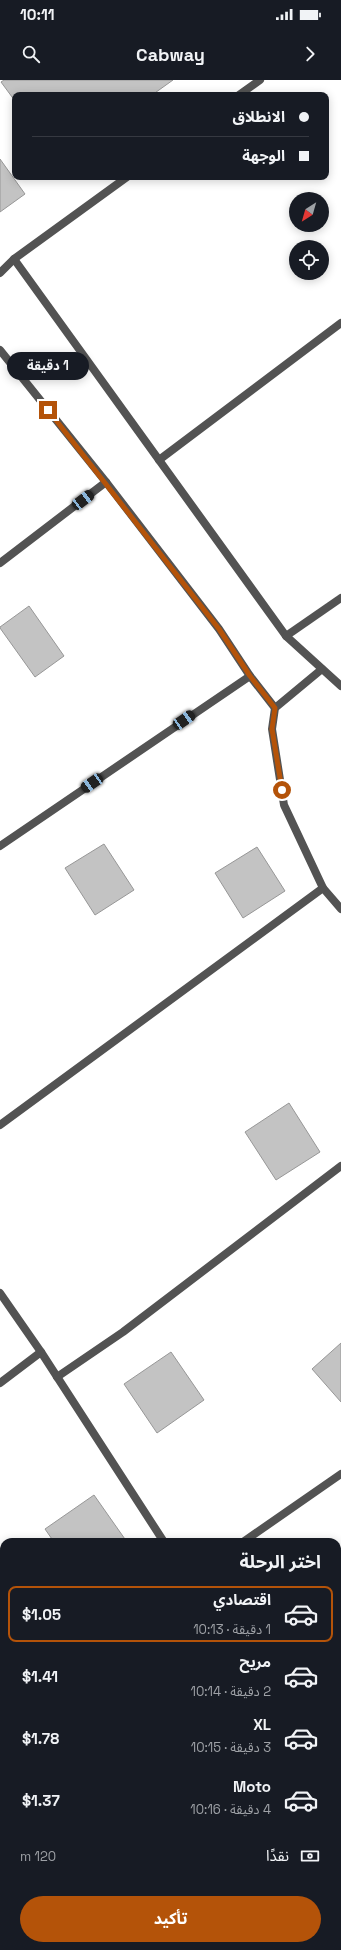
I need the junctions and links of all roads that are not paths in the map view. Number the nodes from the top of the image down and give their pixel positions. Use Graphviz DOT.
graph roads {
  1 [pos="260,80"];
  2 [pos="243,92"];
  3 [pos="123,180"];
  4 [pos="14,260"];
  5 [pos="0,273"];
  6 [pos="341,322"];
  7 [pos="0,350"];
  8 [pos="159,460"];
  9 [pos="106,482"];
  10 [pos="0,563"];
  11 [pos="341,598"];
  12 [pos="286,636"];
  13 [pos="322,669"];
  14 [pos="250,676"];
  15 [pos="341,686"];
  16 [pos="275,708"];
  17 [pos="0,846"];
  18 [pos="323,888"];
  19 [pos="341,909"];
  20 [pos="0,1125"];
  21 [pos="341,1166"];
  22 [pos="0,1293"];
  23 [pos="41,1352"];
  24 [pos="57,1377"];
  25 [pos="0,1383"];
  26 [pos="341,1474"];
  27 [pos="161,1538"];
  28 [pos="249,1538"];
  1 -- 2 [label="street"];
  3 -- 4 [label="street"];
  4 -- 5 [label="street"];
  4 -- 8 [label="street"];
  6 -- 8 [label="street"];
  7 -- 9 [label="street"];
  8 -- 12 [label="street"];
  9 -- 10 [label="street"];
  9 -- 14 [label="street"];
  11 -- 12 [label="street"];
  12 -- 13 [label="street"];
  13 -- 15 [label="street"];
  13 -- 16 [label="street"];
  14 -- 16 [label="street"];
  14 -- 17 [label="street"];
  16 -- 18 [label="street"];
  18 -- 19 [label="street"];
  18 -- 20 [label="street"];
  21 -- 24 [label="street"];
  22 -- 23 [label="street"];
  23 -- 24 [label="street"];
  23 -- 25 [label="street"];
  24 -- 27 [label="street"];
  26 -- 28 [label="street"];
}
